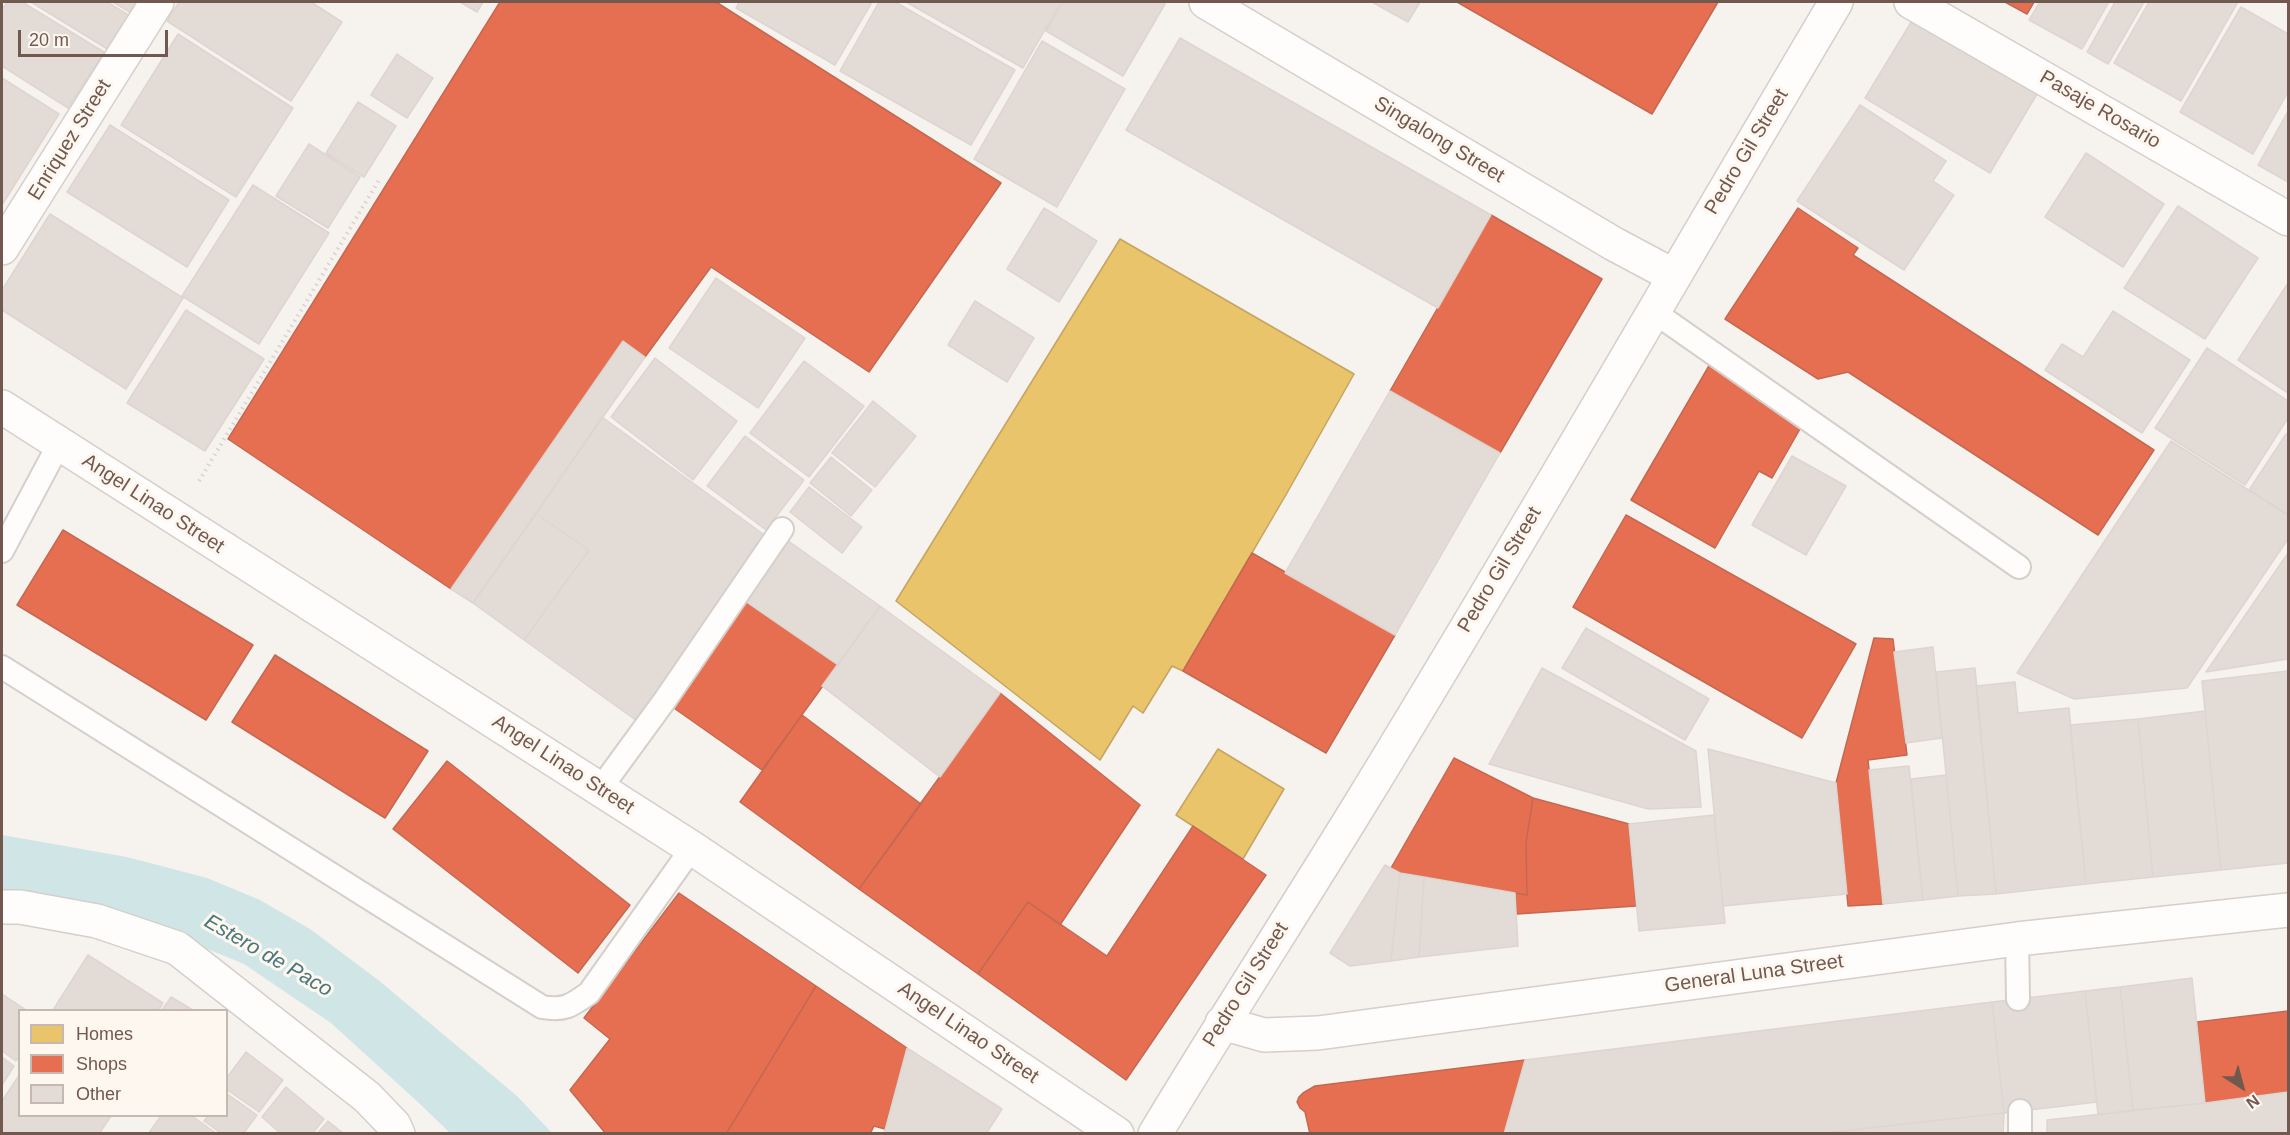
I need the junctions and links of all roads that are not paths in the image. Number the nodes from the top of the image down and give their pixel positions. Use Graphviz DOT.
graph roads {
  1 [pos="157,2"];
  2 [pos="1836,2"];
  3 [pos="1911,2"];
  4 [pos="1213,3"];
  5 [pos="2289,219"];
  6 [pos="2,248"];
  7 [pos="1674,276"];
  8 [pos="1654,312"];
  9 [pos="2,407"];
  10 [pos="59,444"];
  11 [pos="782,529"];
  12 [pos="2,551"];
  13 [pos="2019,567"];
  14 [pos="2,667"];
  15 [pos="600,789"];
  16 [pos="692,848"];
  17 [pos="2,907"];
  18 [pos="2289,910"];
  19 [pos="2017,939"];
  20 [pos="2018,999"];
  21 [pos="1222,1023"];
  22 [pos="2020,1111"];
  23 [pos="398,1134"];
  24 [pos="1118,1134"];
  25 [pos="1155,1134"];
  26 [pos="2020,1134"];
  1 -- 6 [label="main road, Enriquez Street"];
  2 -- 7 [label="main road, Pedro Gil Street"];
  3 -- 5 [label="main road, Pasaje Rosario"];
  4 -- 7 [label="main road, Singalong Street"];
  7 -- 8 [label="main road, Pedro Gil Street"];
  8 -- 13 [label="lane"];
  8 -- 21 [label="main road, Pedro Gil Street"];
  9 -- 10 [label="main road, Angel Linao Street"];
  10 -- 12 [label="lane"];
  10 -- 15 [label="main road, Angel Linao Street"];
  11 -- 15 [label="lane"];
  14 -- 16 [label="lane"];
  15 -- 16 [label="main road, Angel Linao Street"];
  16 -- 24 [label="main road, Angel Linao Street"];
  17 -- 23 [label="main road"];
  18 -- 19 [label="main road, General Luna Street"];
  19 -- 20 [label="lane"];
  19 -- 21 [label="main road, General Luna Street"];
  21 -- 25 [label="main road, Pedro Gil Street"];
  22 -- 26 [label="lane"];
}
